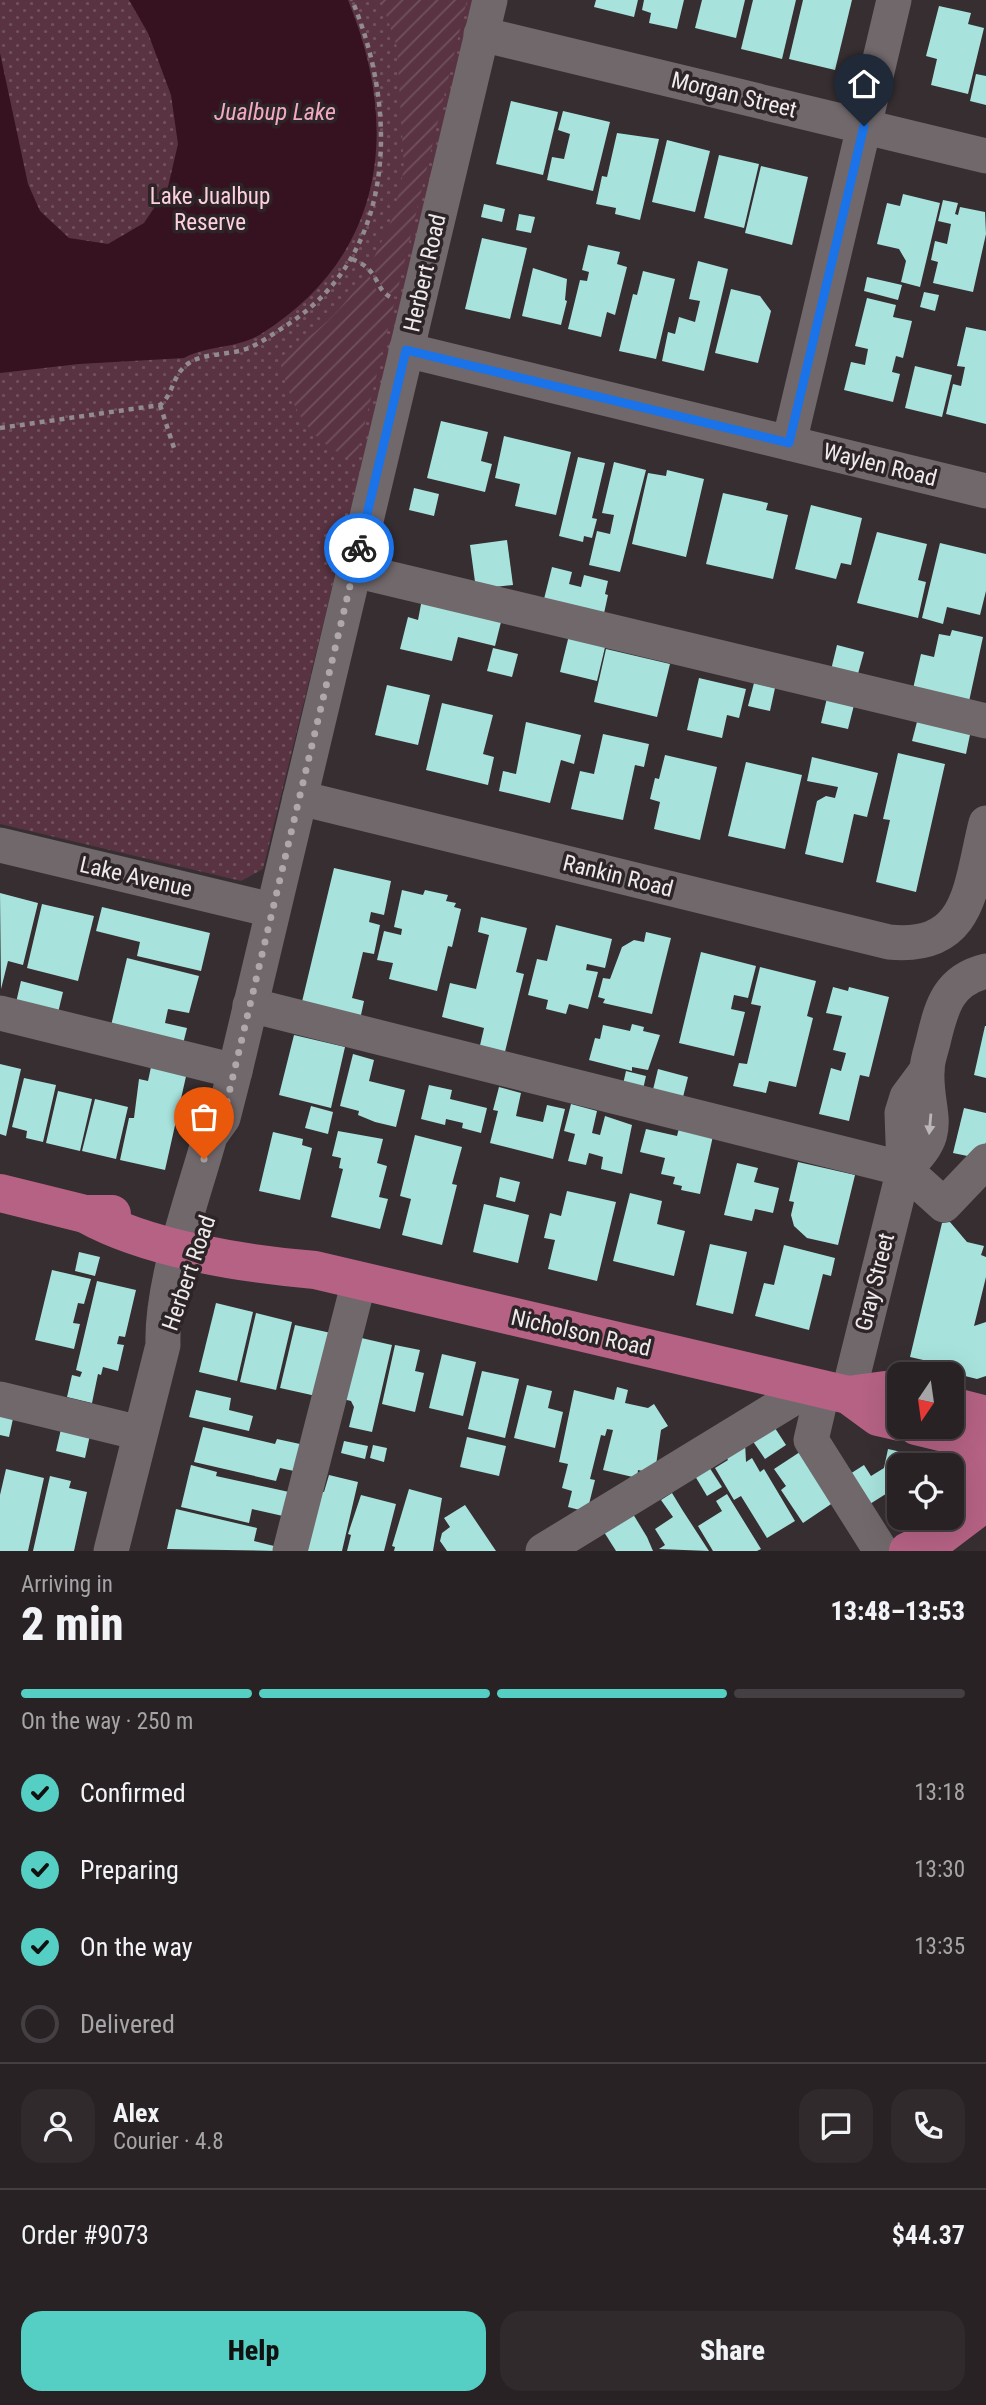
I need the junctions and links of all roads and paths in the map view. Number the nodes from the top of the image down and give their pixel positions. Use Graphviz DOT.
graph roads {
  1 [pos="352,0"];
  2 [pos="490,0"];
  3 [pos="894,0"];
  4 [pos="481,34"];
  5 [pos="864,126"];
  6 [pos="986,156"];
  7 [pos="352,259"];
  8 [pos="417,304"];
  9 [pos="406,350"];
  10 [pos="160,405"];
  11 [pos="0,428"];
  12 [pos="789,443"];
  13 [pos="174,447"];
  14 [pos="986,491"];
  15 [pos="354,570"];
  16 [pos="986,721"];
  17 [pos="300,798"];
  18 [pos="986,823"];
  19 [pos="0,845"];
  20 [pos="272,909"];
  21 [pos="972,977"];
  22 [pos="250,1005"];
  23 [pos="0,1013"];
  24 [pos="234,1071"];
  25 [pos="986,1161"];
  26 [pos="904,1169"];
  27 [pos="0,1193"];
  28 [pos="193,1240"];
  29 [pos="359,1281"];
  30 [pos="828,1390"];
  31 [pos="887,1391"];
  32 [pos="0,1399"];
  33 [pos="964,1409"];
  34 [pos="986,1415"];
  35 [pos="887,1419"];
  36 [pos="140,1433"];
  37 [pos="964,1438"];
  38 [pos="986,1443"];
  39 [pos="986,1462"];
  40 [pos="964,1478"];
  41 [pos="986,1502"];
  42 [pos="903,1530"];
  43 [pos="111,1551"];
  44 [pos="290,1551"];
  45 [pos="543,1551"];
  46 [pos="881,1551"];
  47 [pos="886,1551"];
  48 [pos="908,1551"];
  1 -- 7 [label="path"];
  2 -- 4 [label="street, Herbert Road"];
  3 -- 5 [label="street"];
  4 -- 5 [label="street, Morgan Street"];
  4 -- 8 [label="street, Herbert Road"];
  5 -- 6 [label="street, Morgan Street"];
  5 -- 12 [label="street"];
  7 -- 8 [label="path"];
  7 -- 10 [label="path"];
  8 -- 9 [label="street, Herbert Road"];
  9 -- 12 [label="street, Waylen Road"];
  9 -- 15 [label="street, Herbert Road"];
  10 -- 11 [label="path"];
  10 -- 13 [label="path"];
  12 -- 14 [label="street, Waylen Road"];
  15 -- 16 [label="street"];
  15 -- 17 [label="street, Herbert Road"];
  17 -- 18 [label="street, Rankin Road"];
  17 -- 20 [label="street, Herbert Road"];
  19 -- 20 [label="street, Lake Avenue"];
  20 -- 22 [label="street, Herbert Road"];
  21 -- 26 [label="street, Gray Street"];
  22 -- 24 [label="street, Herbert Road"];
  22 -- 26 [label="street"];
  23 -- 24 [label="street"];
  24 -- 28 [label="street, Herbert Road"];
  25 -- 26 [label="street"];
  26 -- 30 [label="street, Gray Street"];
  27 -- 28 [label="main road, Nicholson Road"];
  28 -- 29 [label="main road, Nicholson Road"];
  28 -- 36 [label="street, Herbert Road"];
  29 -- 30 [label="main road, Nicholson Road"];
  29 -- 44 [label="street"];
  30 -- 31 [label="main road, Nicholson Road"];
  30 -- 35 [label="main road, Nicholson Road"];
  30 -- 45 [label="street"];
  30 -- 46 [label="street, Gray Street"];
  32 -- 36 [label="street"];
  33 -- 34 [label="main road"];
  36 -- 43 [label="street, Herbert Road"];
  37 -- 38 [label="main road"];
  39 -- 40 [label="main road"];
  41 -- 48 [label="main road"];
  42 -- 47 [label="main road"];
}
